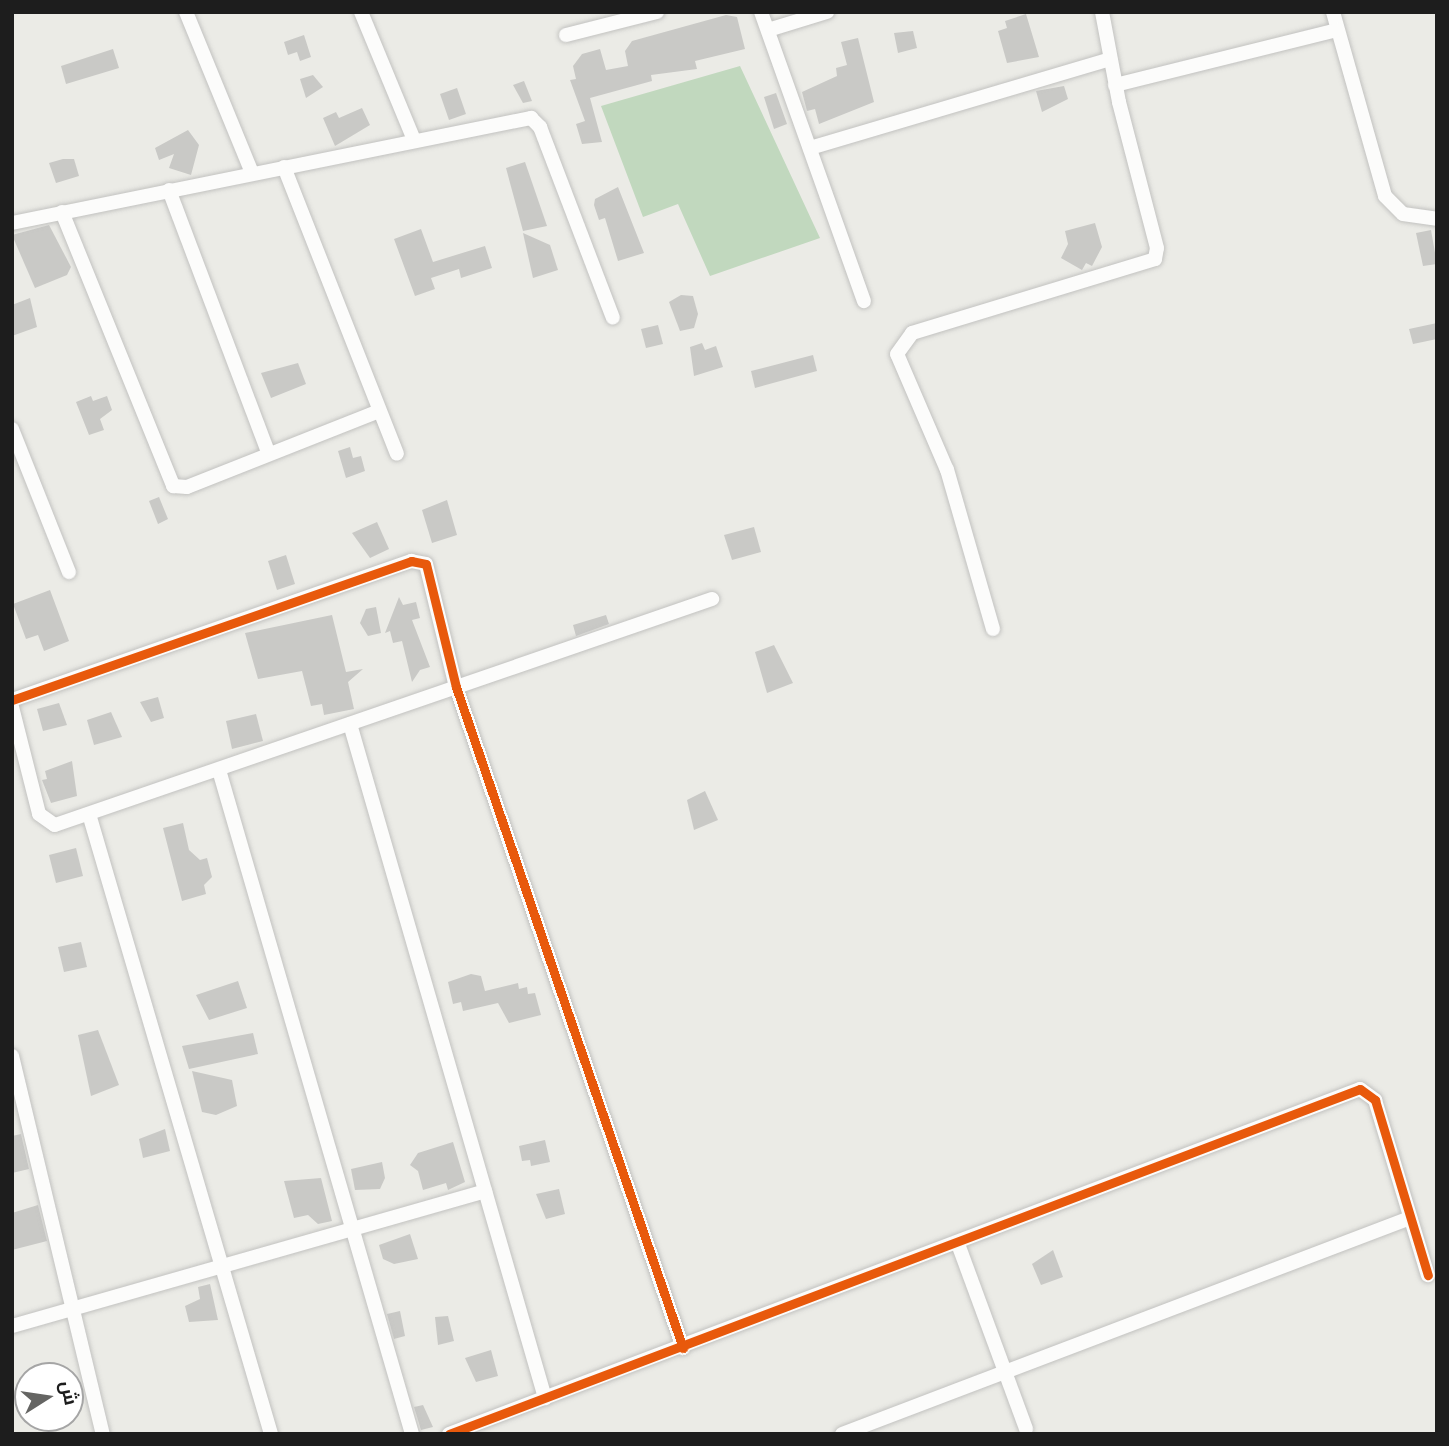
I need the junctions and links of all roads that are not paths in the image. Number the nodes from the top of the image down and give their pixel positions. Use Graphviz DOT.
graph roads {
  1 [pos="186,12"];
  2 [pos="361,12"];
  3 [pos="657,12"];
  4 [pos="761,12"];
  5 [pos="827,12"];
  6 [pos="1102,12"];
  7 [pos="1333,12"];
  8 [pos="768,30"];
  9 [pos="1337,30"];
  10 [pos="566,36"];
  11 [pos="1110,59"];
  12 [pos="1115,85"];
  13 [pos="414,140"];
  14 [pos="810,148"];
  15 [pos="284,167"];
  16 [pos="252,173"];
  17 [pos="169,190"];
  18 [pos="62,212"];
  19 [pos="1437,219"];
  20 [pos="12,223"];
  21 [pos="864,301"];
  22 [pos="613,318"];
  23 [pos="379,411"];
  24 [pos="12,429"];
  25 [pos="270,454"];
  26 [pos="397,454"];
  27 [pos="69,572"];
  28 [pos="712,599"];
  29 [pos="993,629"];
  30 [pos="456,687"];
  31 [pos="12,700"];
  32 [pos="12,706"];
  33 [pos="350,724"];
  34 [pos="219,770"];
  35 [pos="89,814"];
  36 [pos="12,1056"];
  37 [pos="485,1191"];
  38 [pos="1410,1218"];
  39 [pos="353,1230"];
  40 [pos="958,1244"];
  41 [pos="222,1268"];
  42 [pos="1427,1275"];
  43 [pos="71,1309"];
  44 [pos="12,1326"];
  45 [pos="683,1348"];
  46 [pos="1005,1372"];
  47 [pos="545,1398"];
  48 [pos="1026,1429"];
  49 [pos="458,1432"];
  50 [pos="103,1434"];
  51 [pos="271,1434"];
  52 [pos="412,1434"];
  53 [pos="842,1434"];
  1 -- 16 [label="street"];
  2 -- 13 [label="street"];
  3 -- 10 [label="street"];
  4 -- 8 [label="street"];
  5 -- 8 [label="street"];
  6 -- 11 [label="street"];
  7 -- 9 [label="street"];
  8 -- 14 [label="street"];
  9 -- 12 [label="street"];
  9 -- 19 [label="street"];
  11 -- 12 [label="street"];
  11 -- 14 [label="street"];
  12 -- 29 [label="street"];
  13 -- 15 [label="street"];
  13 -- 22 [label="street"];
  14 -- 21 [label="street"];
  15 -- 16 [label="street"];
  15 -- 23 [label="street"];
  16 -- 17 [label="street"];
  17 -- 18 [label="street"];
  17 -- 25 [label="street"];
  18 -- 20 [label="street"];
  18 -- 25 [label="street"];
  23 -- 25 [label="street"];
  23 -- 26 [label="street"];
  24 -- 27 [label="street"];
  28 -- 30 [label="street"];
  30 -- 31 [label="street"];
  30 -- 33 [label="street"];
  30 -- 45 [label="street"];
  32 -- 35 [label="street"];
  33 -- 34 [label="street"];
  33 -- 37 [label="street"];
  34 -- 35 [label="street"];
  34 -- 39 [label="street"];
  35 -- 41 [label="street"];
  36 -- 43 [label="street"];
  37 -- 39 [label="street"];
  37 -- 47 [label="street"];
  38 -- 40 [label="street"];
  38 -- 42 [label="street"];
  38 -- 46 [label="street"];
  39 -- 41 [label="street"];
  39 -- 52 [label="street"];
  40 -- 45 [label="street"];
  40 -- 46 [label="street"];
  41 -- 43 [label="street"];
  41 -- 51 [label="street"];
  43 -- 44 [label="street"];
  43 -- 50 [label="street"];
  45 -- 47 [label="street"];
  46 -- 48 [label="street"];
  46 -- 53 [label="street"];
  47 -- 49 [label="street"];
}
